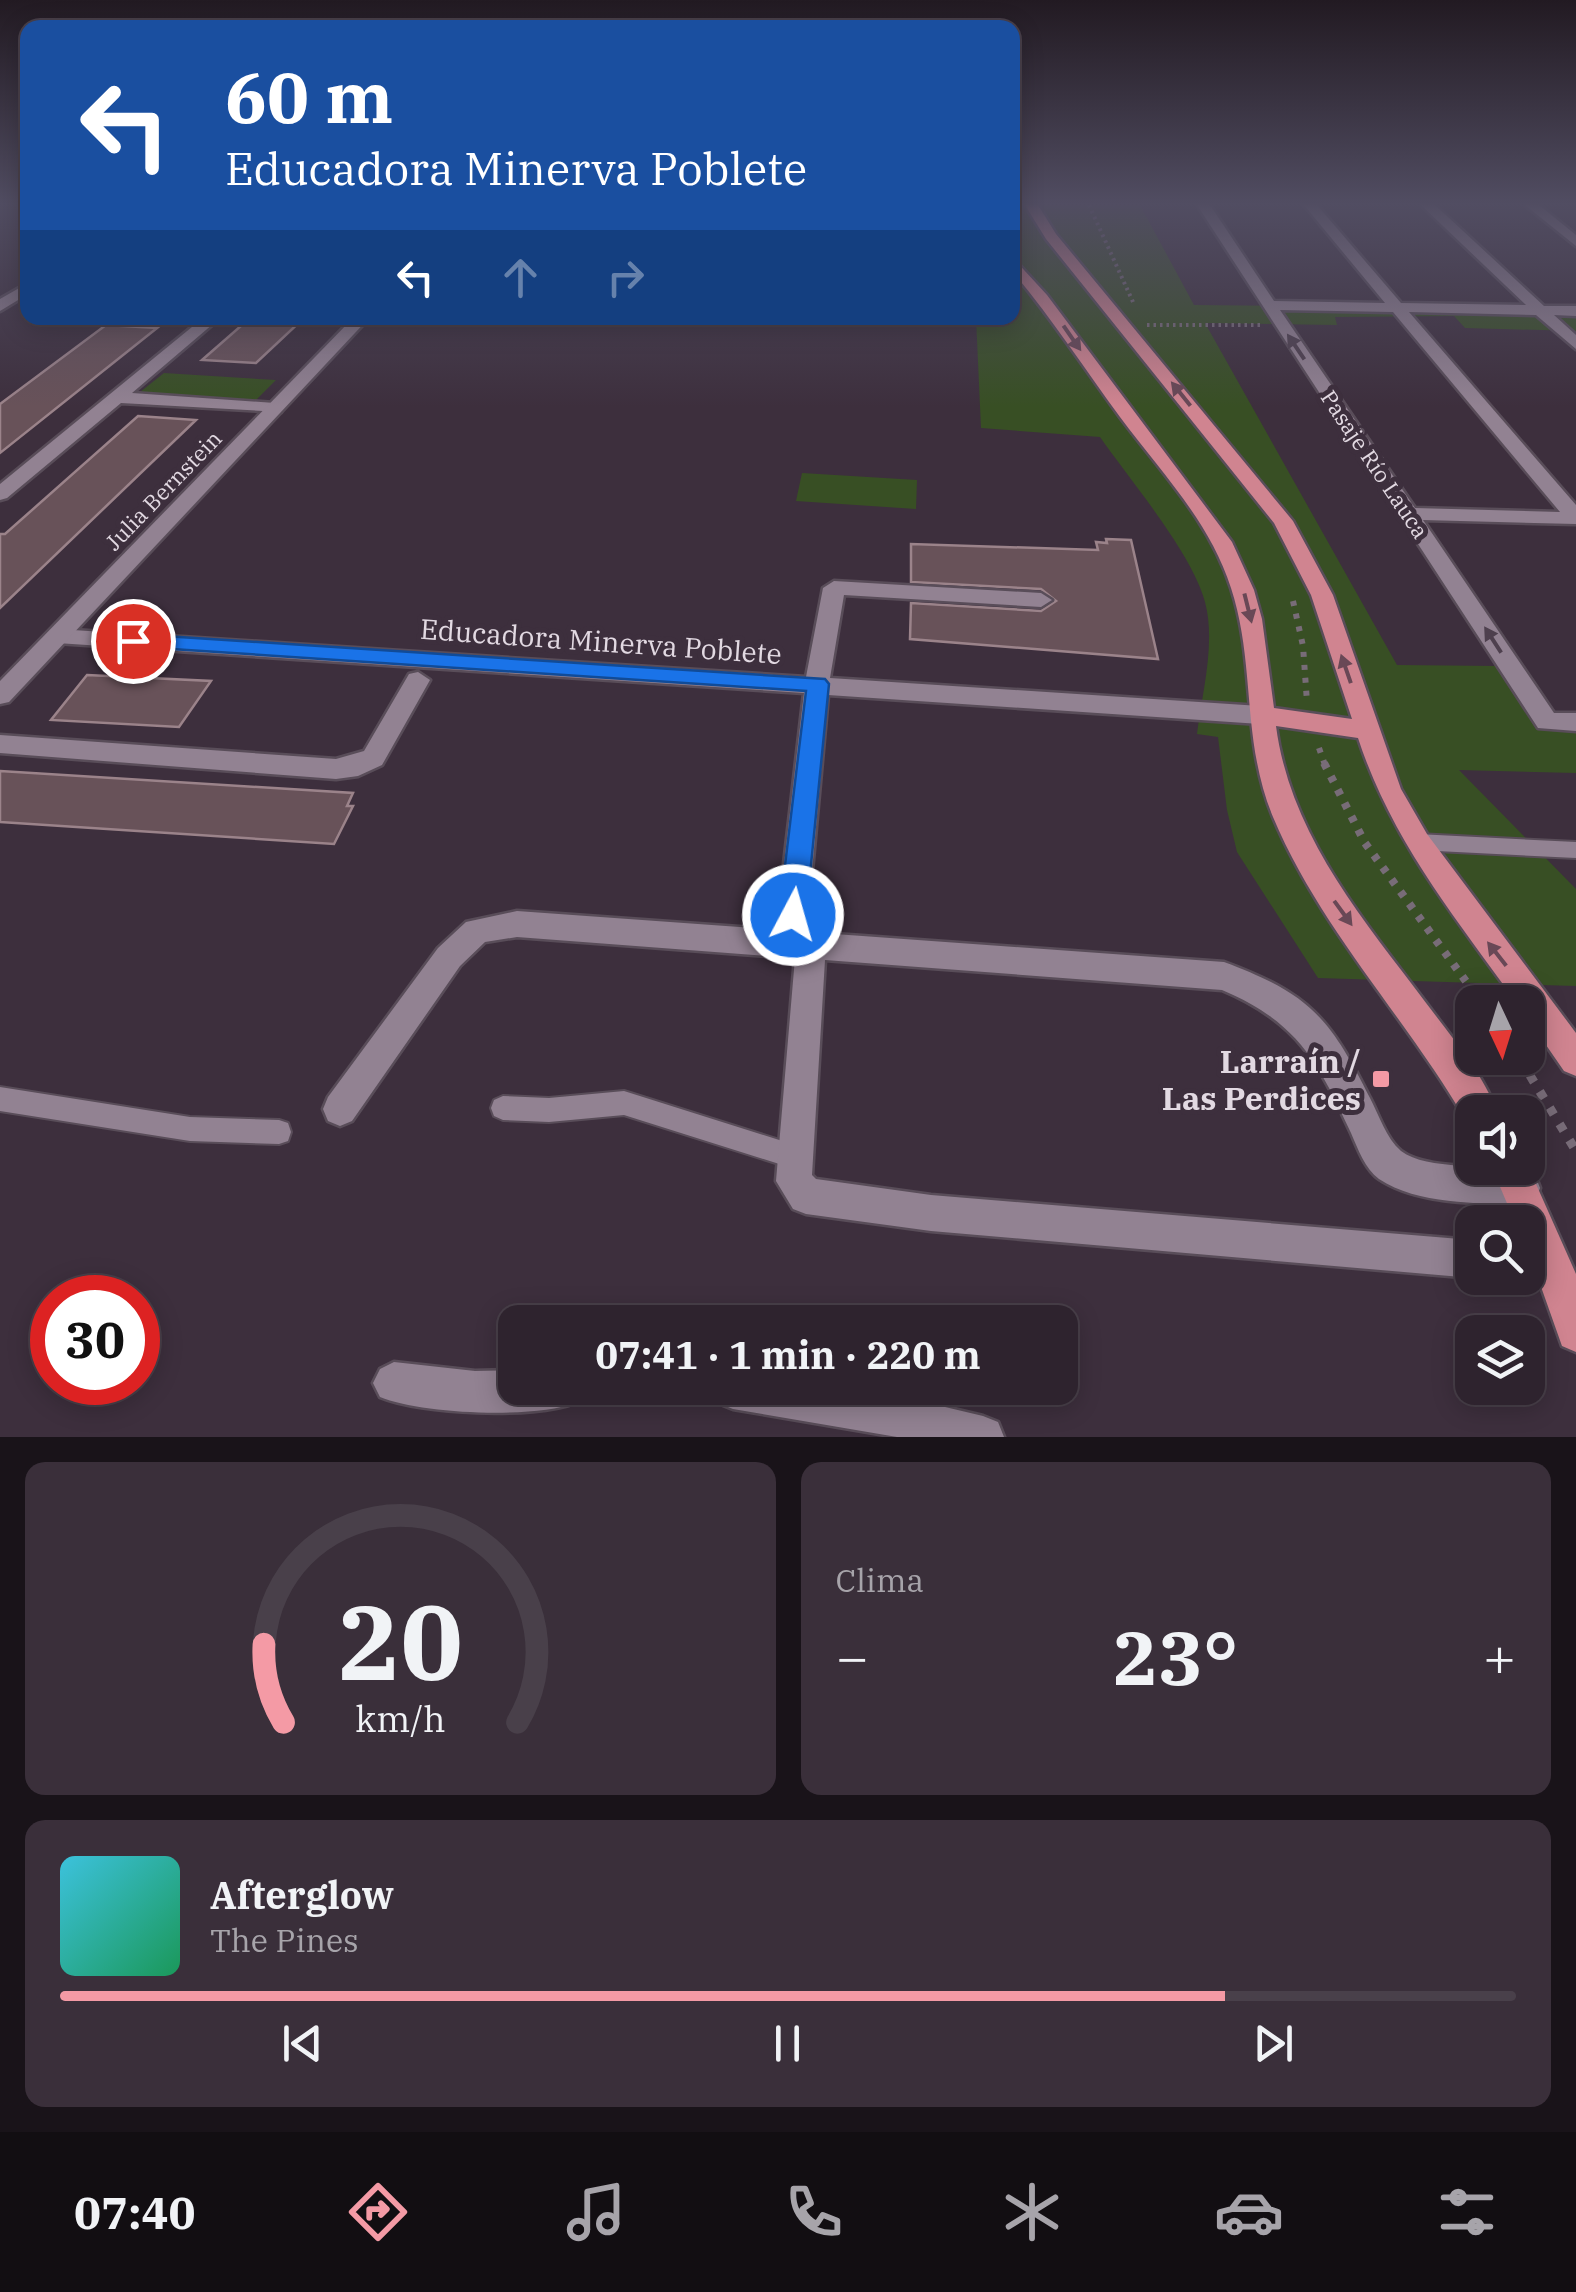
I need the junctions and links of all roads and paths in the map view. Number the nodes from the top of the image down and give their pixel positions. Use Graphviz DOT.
graph roads {
  1 [pos="1020,272"];
  2 [pos="1081,272"];
  3 [pos="1120,272"];
  4 [pos="1246,272"];
  5 [pos="1366,272"];
  6 [pos="1499,272"];
  7 [pos="1267,305"];
  8 [pos="1397,308"];
  9 [pos="1541,310"];
  10 [pos="1576,311"];
  11 [pos="1122,321"];
  12 [pos="203,325"];
  13 [pos="355,325"];
  14 [pos="1281,325"];
  15 [pos="1576,344"];
  16 [pos="116,397"];
  17 [pos="275,408"];
  18 [pos="0,494"];
  19 [pos="1410,514"];
  20 [pos="1576,518"];
  21 [pos="1041,600"];
  22 [pos="57,636"];
  23 [pos="418,680"];
  24 [pos="818,684"];
  25 [pos="0,696"];
  26 [pos="1260,715"];
  27 [pos="1576,722"];
  28 [pos="1366,730"];
  29 [pos="0,744"];
  30 [pos="1417,842"];
  31 [pos="1576,850"];
  32 [pos="802,929"];
  33 [pos="1576,1060"];
  34 [pos="1530,1075"];
  35 [pos="1470,1095"];
  36 [pos="0,1099"];
  37 [pos="503,1108"];
  38 [pos="340,1109"];
  39 [pos="279,1132"];
  40 [pos="1576,1151"];
  41 [pos="795,1158"];
  42 [pos="1455,1178"];
  43 [pos="1455,1258"];
  44 [pos="1545,1274"];
  45 [pos="1576,1332"];
  46 [pos="394,1383"];
  47 [pos="498,1391"];
  48 [pos="844,1405"];
  49 [pos="984,1437"];
  1 -- 26 [label="main road, one-way"];
  2 -- 11 [label="main road"];
  3 -- 11 [label="path"];
  4 -- 7 [label="street, Pasaje Río Lauca"];
  5 -- 8 [label="street"];
  6 -- 9 [label="street"];
  7 -- 8 [label="street"];
  7 -- 14 [label="street, Pasaje Río Lauca"];
  8 -- 9 [label="street"];
  8 -- 20 [label="street"];
  9 -- 10 [label="street"];
  9 -- 15 [label="street"];
  11 -- 14 [label="path"];
  28 -- 11 [label="main road, one-way"];
  12 -- 16 [label="street"];
  13 -- 17 [label="street, Julia Bernstein"];
  19 -- 14 [label="street, Pasaje Río Lauca, one-way"];
  16 -- 17 [label="street"];
  16 -- 18 [label="street"];
  17 -- 22 [label="street, Julia Bernstein"];
  19 -- 20 [label="street"];
  27 -- 19 [label="street, Pasaje Río Lauca, one-way"];
  21 -- 24 [label="street"];
  22 -- 24 [label="street, Educadora Minerva Poblete"];
  22 -- 25 [label="street, Julia Bernstein"];
  23 -- 29 [label="street"];
  24 -- 26 [label="street, Educadora Minerva Poblete"];
  24 -- 32 [label="street"];
  26 -- 28 [label="main road"];
  26 -- 35 [label="main road, one-way"];
  28 -- 30 [label="main road"];
  30 -- 31 [label="lane"];
  33 -- 30 [label="main road, one-way"];
  32 -- 38 [label="street"];
  32 -- 41 [label="street"];
  32 -- 42 [label="street"];
  34 -- 40 [label="path"];
  36 -- 39 [label="lane"];
  37 -- 41 [label="lane"];
  41 -- 43 [label="street"];
  44 -- 45 [label="main road"];
  46 -- 47 [label="street"];
  48 -- 49 [label="street"];
}
